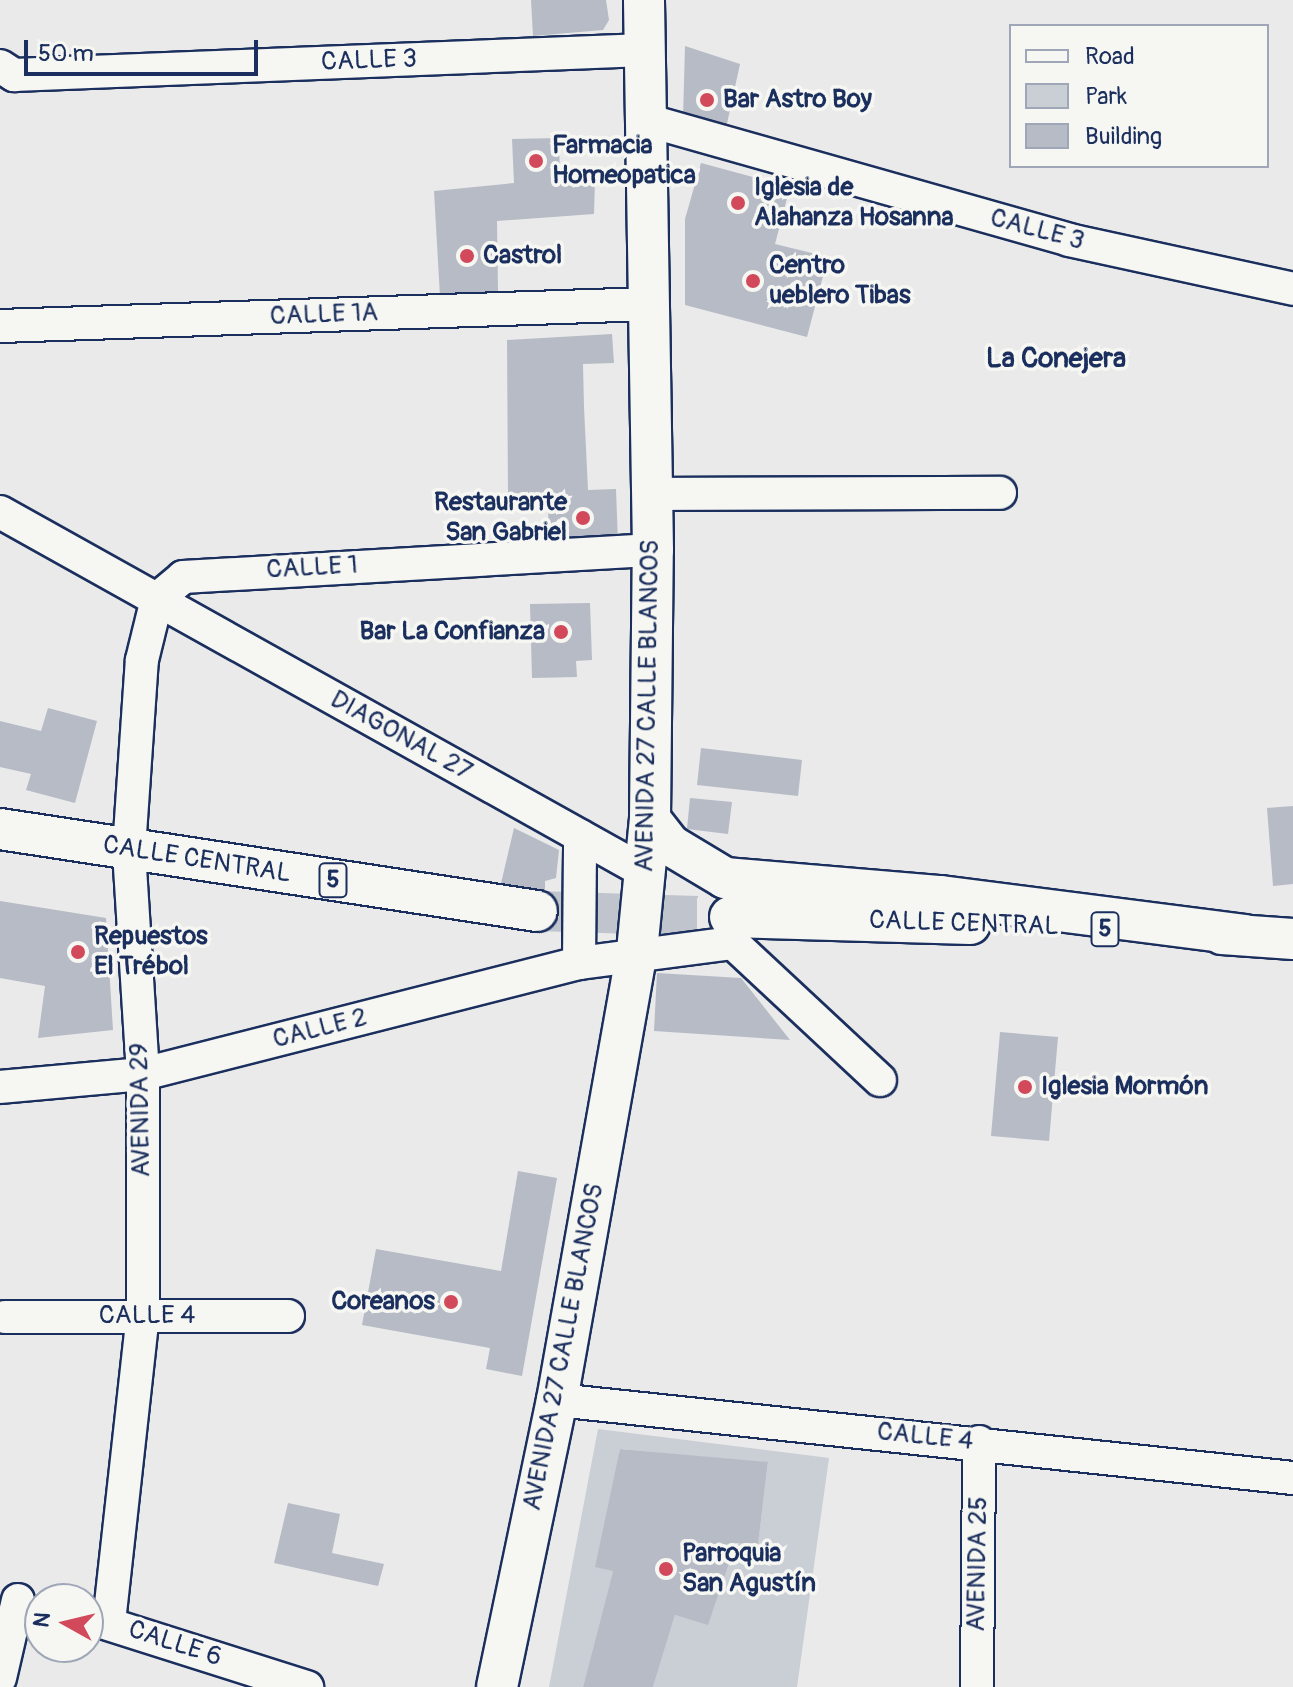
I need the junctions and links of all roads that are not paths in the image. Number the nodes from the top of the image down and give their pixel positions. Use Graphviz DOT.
graph roads {
  1 [pos="644,0"];
  2 [pos="645,50"];
  3 [pos="0,66"];
  4 [pos="646,120"];
  5 [pos="1293,289"];
  6 [pos="649,304"];
  7 [pos="0,326"];
  8 [pos="1000,493"];
  9 [pos="652,494"];
  10 [pos="0,512"];
  11 [pos="653,550"];
  12 [pos="157,599"];
  13 [pos="650,819"];
  14 [pos="0,829"];
  15 [pos="580,836"];
  16 [pos="129,849"];
  17 [pos="645,872"];
  18 [pos="537,911"];
  19 [pos="731,930"];
  20 [pos="1246,935"];
  21 [pos="1293,939"];
  22 [pos="637,951"];
  23 [pos="579,963"];
  24 [pos="143,1074"];
  25 [pos="880,1080"];
  26 [pos="0,1087"];
  27 [pos="143,1316"];
  28 [pos="288,1316"];
  29 [pos="5,1317"];
  30 [pos="557,1400"];
  31 [pos="979,1442"];
  32 [pos="1293,1478"];
  33 [pos="103,1583"];
  34 [pos="19,1600"];
  35 [pos="104,1622"];
  36 [pos="0,1678"];
  37 [pos="307,1687"];
  38 [pos="497,1687"];
  39 [pos="977,1687"];
  1 -- 2 [label="main road, AVENIDA 27 CALLE BLANCOS"];
  2 -- 3 [label="street, CALLE 3"];
  2 -- 4 [label="main road, AVENIDA 27 CALLE BLANCOS"];
  4 -- 5 [label="street, CALLE 3"];
  4 -- 6 [label="main road, AVENIDA 27 CALLE BLANCOS"];
  6 -- 7 [label="street, CALLE 1A"];
  6 -- 9 [label="main road, AVENIDA 27 CALLE BLANCOS"];
  8 -- 9 [label="street"];
  9 -- 11 [label="main road, AVENIDA 27 CALLE BLANCOS"];
  10 -- 12 [label="street"];
  11 -- 12 [label="street, CALLE 1"];
  11 -- 13 [label="main road, AVENIDA 27 CALLE BLANCOS"];
  12 -- 15 [label="street, DIAGONAL 27"];
  12 -- 16 [label="street, AVENIDA 29"];
  13 -- 17 [label="main road, AVENIDA 27 CALLE BLANCOS"];
  13 -- 20 [label="main road"];
  14 -- 16 [label="main road, CALLE CENTRAL / 5"];
  15 -- 17 [label="street, DIAGONAL 27"];
  15 -- 23 [label="street"];
  16 -- 18 [label="main road, CALLE CENTRAL / 5"];
  16 -- 24 [label="street, AVENIDA 29"];
  17 -- 22 [label="main road, AVENIDA 27 CALLE BLANCOS"];
  19 -- 20 [label="main road, CALLE CENTRAL / 5"];
  19 -- 22 [label="street, CALLE 2"];
  19 -- 25 [label="street"];
  20 -- 21 [label="main road, CALLE CENTRAL / 5"];
  22 -- 23 [label="street, CALLE 2"];
  22 -- 30 [label="main road, AVENIDA 27 CALLE BLANCOS"];
  23 -- 24 [label="street, CALLE 2"];
  24 -- 26 [label="street, CALLE 2"];
  24 -- 27 [label="street, AVENIDA 29"];
  27 -- 28 [label="street, CALLE 4"];
  27 -- 29 [label="street, CALLE 4"];
  27 -- 33 [label="street, AVENIDA 29"];
  30 -- 31 [label="street, CALLE 4"];
  30 -- 38 [label="main road, AVENIDA 27 CALLE BLANCOS"];
  31 -- 32 [label="street, CALLE 4"];
  31 -- 39 [label="street, AVENIDA 25"];
  34 -- 36 [label="street"];
  35 -- 37 [label="street, CALLE 6"];
}
